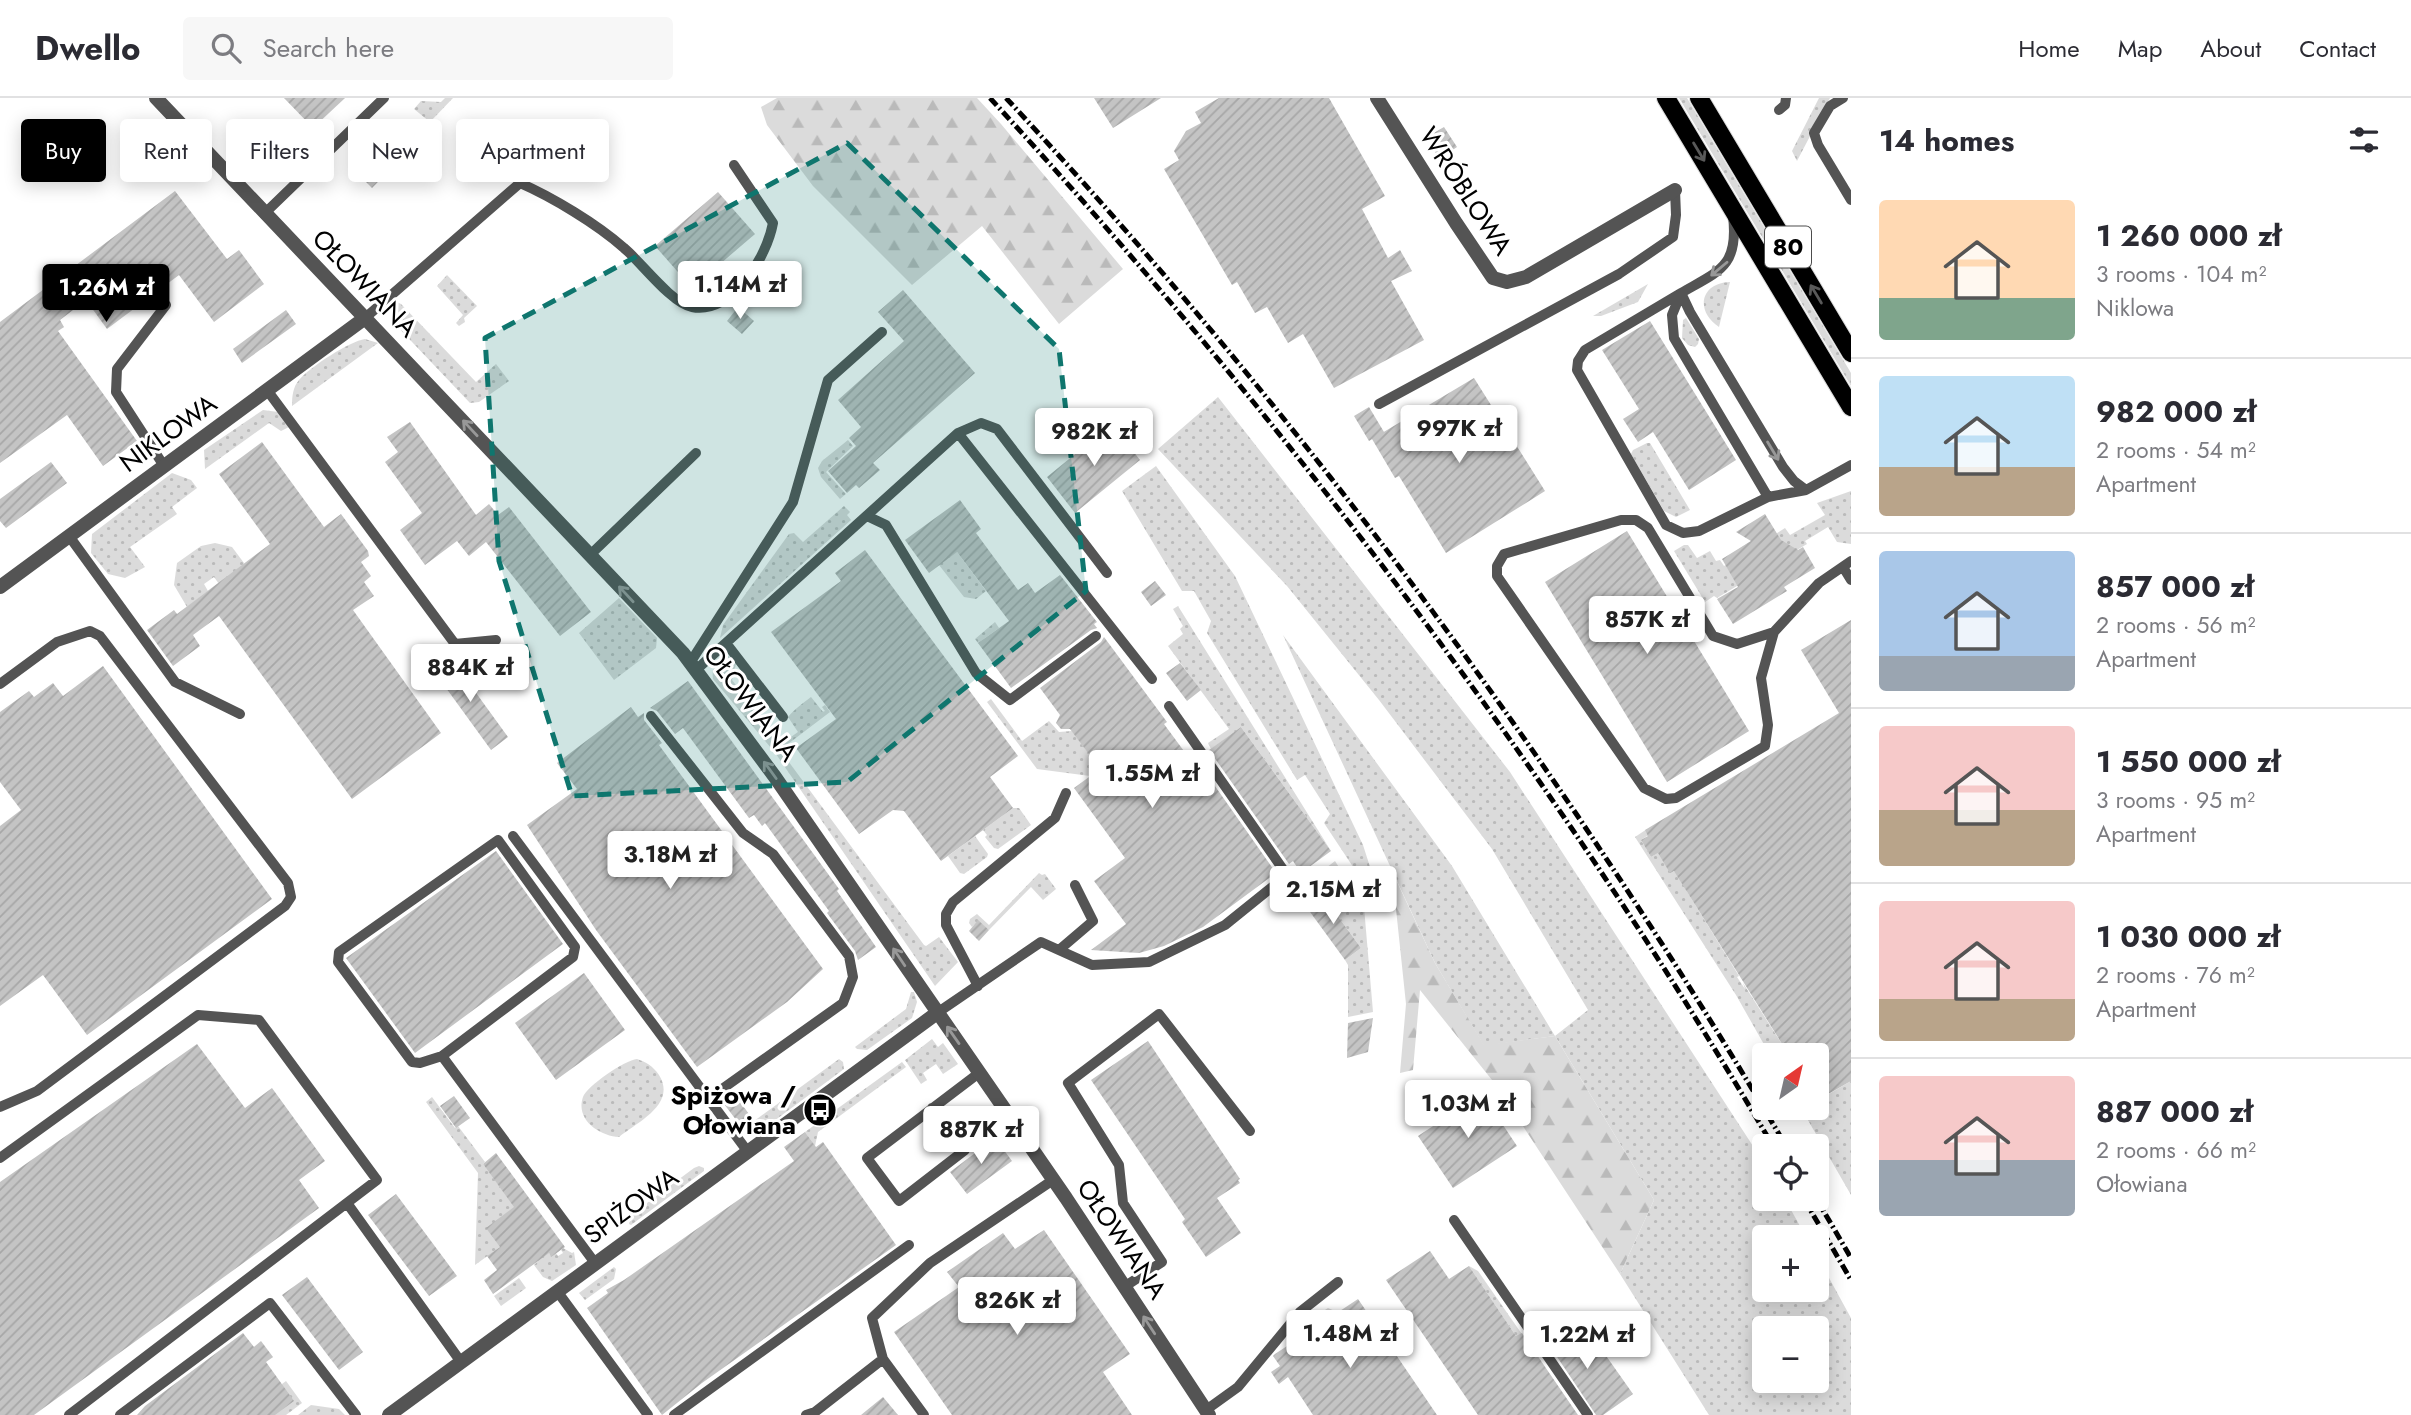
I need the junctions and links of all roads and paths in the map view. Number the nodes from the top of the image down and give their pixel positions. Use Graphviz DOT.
graph roads {
  1 [pos="156,98"];
  2 [pos="384,98"];
  3 [pos="1377,98"];
  4 [pos="1666,98"];
  5 [pos="1699,98"];
  6 [pos="1786,98"];
  7 [pos="1843,98"];
  8 [pos="1779,110"];
  9 [pos="734,165"];
  10 [pos="1675,190"];
  11 [pos="1851,200"];
  12 [pos="1732,207"];
  13 [pos="264,214"];
  14 [pos="1681,293"];
  15 [pos="166,305"];
  16 [pos="365,318"];
  17 [pos="882,332"];
  18 [pos="1851,353"];
  19 [pos="267,390"];
  20 [pos="1379,404"];
  21 [pos="1851,407"];
  22 [pos="958,433"];
  23 [pos="696,453"];
  24 [pos="1851,465"];
  25 [pos="164,466"];
  26 [pos="1806,490"];
  27 [pos="1768,497"];
  28 [pos="867,516"];
  29 [pos="69,536"];
  30 [pos="590,555"];
  31 [pos="1847,564"];
  32 [pos="1107,573"];
  33 [pos="1851,580"];
  34 [pos="0,587"];
  35 [pos="1774,632"];
  36 [pos="1096,636"];
  37 [pos="496,640"];
  38 [pos="726,643"];
  39 [pos="693,666"];
  40 [pos="1152,679"];
  41 [pos="0,684"];
  42 [pos="1169,706"];
  43 [pos="240,714"];
  44 [pos="651,716"];
  45 [pos="783,717"];
  46 [pos="1066,793"];
  47 [pos="513,836"];
  48 [pos="1075,885"];
  49 [pos="1059,950"];
  50 [pos="978,986"];
  51 [pos="937,1013"];
  52 [pos="442,1056"];
  53 [pos="979,1073"];
  54 [pos="708,1099"];
  55 [pos="0,1107"];
  56 [pos="932,1108"];
  57 [pos="1250,1131"];
  58 [pos="748,1152"];
  59 [pos="0,1158"];
  60 [pos="1053,1180"];
  61 [pos="347,1203"];
  62 [pos="1454,1220"];
  63 [pos="909,1245"];
  64 [pos="595,1264"];
  65 [pos="1338,1282"];
  66 [pos="1124,1287"];
  67 [pos="557,1292"];
  68 [pos="883,1359"];
  69 [pos="461,1362"];
  70 [pos="1208,1413"];
  71 [pos="69,1415"];
  72 [pos="120,1415"];
  73 [pos="356,1415"];
  74 [pos="389,1415"];
  75 [pos="648,1415"];
  76 [pos="674,1415"];
  77 [pos="806,1415"];
  78 [pos="924,1415"];
  79 [pos="1588,1415"];
  1 -- 13 [label="street, OŁOWIANA"];
  2 -- 13 [label="lane"];
  3 -- 10 [label="street, WRÓBLOWA"];
  4 -- 12 [label="main road, 80, one-way"];
  18 -- 5 [label="main road, 80, one-way"];
  6 -- 8 [label="lane"];
  7 -- 11 [label="lane"];
  9 -- 16 [label="lane"];
  10 -- 20 [label="lane"];
  12 -- 14 [label="lane, one-way"];
  12 -- 21 [label="main road, 80"];
  13 -- 16 [label="street, OŁOWIANA"];
  14 -- 26 [label="lane, one-way"];
  14 -- 27 [label="lane"];
  14 -- 27 [label="lane"];
  15 -- 25 [label="lane"];
  16 -- 19 [label="street, NIKLOWA"];
  30 -- 16 [label="street, OŁOWIANA, one-way"];
  17 -- 39 [label="lane"];
  19 -- 25 [label="street, NIKLOWA"];
  19 -- 37 [label="lane"];
  22 -- 28 [label="lane"];
  22 -- 32 [label="lane"];
  22 -- 40 [label="lane"];
  23 -- 30 [label="lane"];
  24 -- 26 [label="lane"];
  25 -- 29 [label="street, NIKLOWA"];
  26 -- 27 [label="lane"];
  28 -- 36 [label="lane"];
  28 -- 38 [label="lane"];
  29 -- 34 [label="street, NIKLOWA"];
  29 -- 43 [label="lane"];
  39 -- 30 [label="street, OŁOWIANA, one-way"];
  31 -- 33 [label="lane"];
  31 -- 35 [label="lane"];
  35 -- 35 [label="lane"];
  38 -- 39 [label="lane"];
  38 -- 45 [label="lane"];
  51 -- 39 [label="street, OŁOWIANA, one-way"];
  41 -- 55 [label="lane"];
  42 -- 49 [label="lane"];
  44 -- 54 [label="lane"];
  46 -- 50 [label="lane"];
  47 -- 54 [label="lane"];
  48 -- 49 [label="lane"];
  49 -- 50 [label="lane"];
  50 -- 51 [label="lane"];
  53 -- 51 [label="street, OŁOWIANA, one-way"];
  51 -- 58 [label="street, SPIŻOWA"];
  52 -- 52 [label="lane"];
  52 -- 64 [label="lane"];
  53 -- 56 [label="lane"];
  53 -- 60 [label="street, OŁOWIANA"];
  54 -- 58 [label="lane"];
  56 -- 56 [label="lane"];
  57 -- 66 [label="lane"];
  58 -- 64 [label="street, SPIŻOWA"];
  59 -- 61 [label="lane"];
  60 -- 66 [label="street, OŁOWIANA"];
  60 -- 68 [label="lane"];
  61 -- 69 [label="lane"];
  61 -- 71 [label="lane"];
  62 -- 79 [label="lane"];
  63 -- 76 [label="lane"];
  64 -- 67 [label="street, SPIŻOWA"];
  65 -- 70 [label="lane"];
  70 -- 66 [label="street, OŁOWIANA, one-way"];
  67 -- 69 [label="street, SPIŻOWA"];
  67 -- 75 [label="lane"];
  68 -- 77 [label="lane"];
  68 -- 78 [label="lane"];
  69 -- 74 [label="street, SPIŻOWA"];
  72 -- 73 [label="lane"];
}
